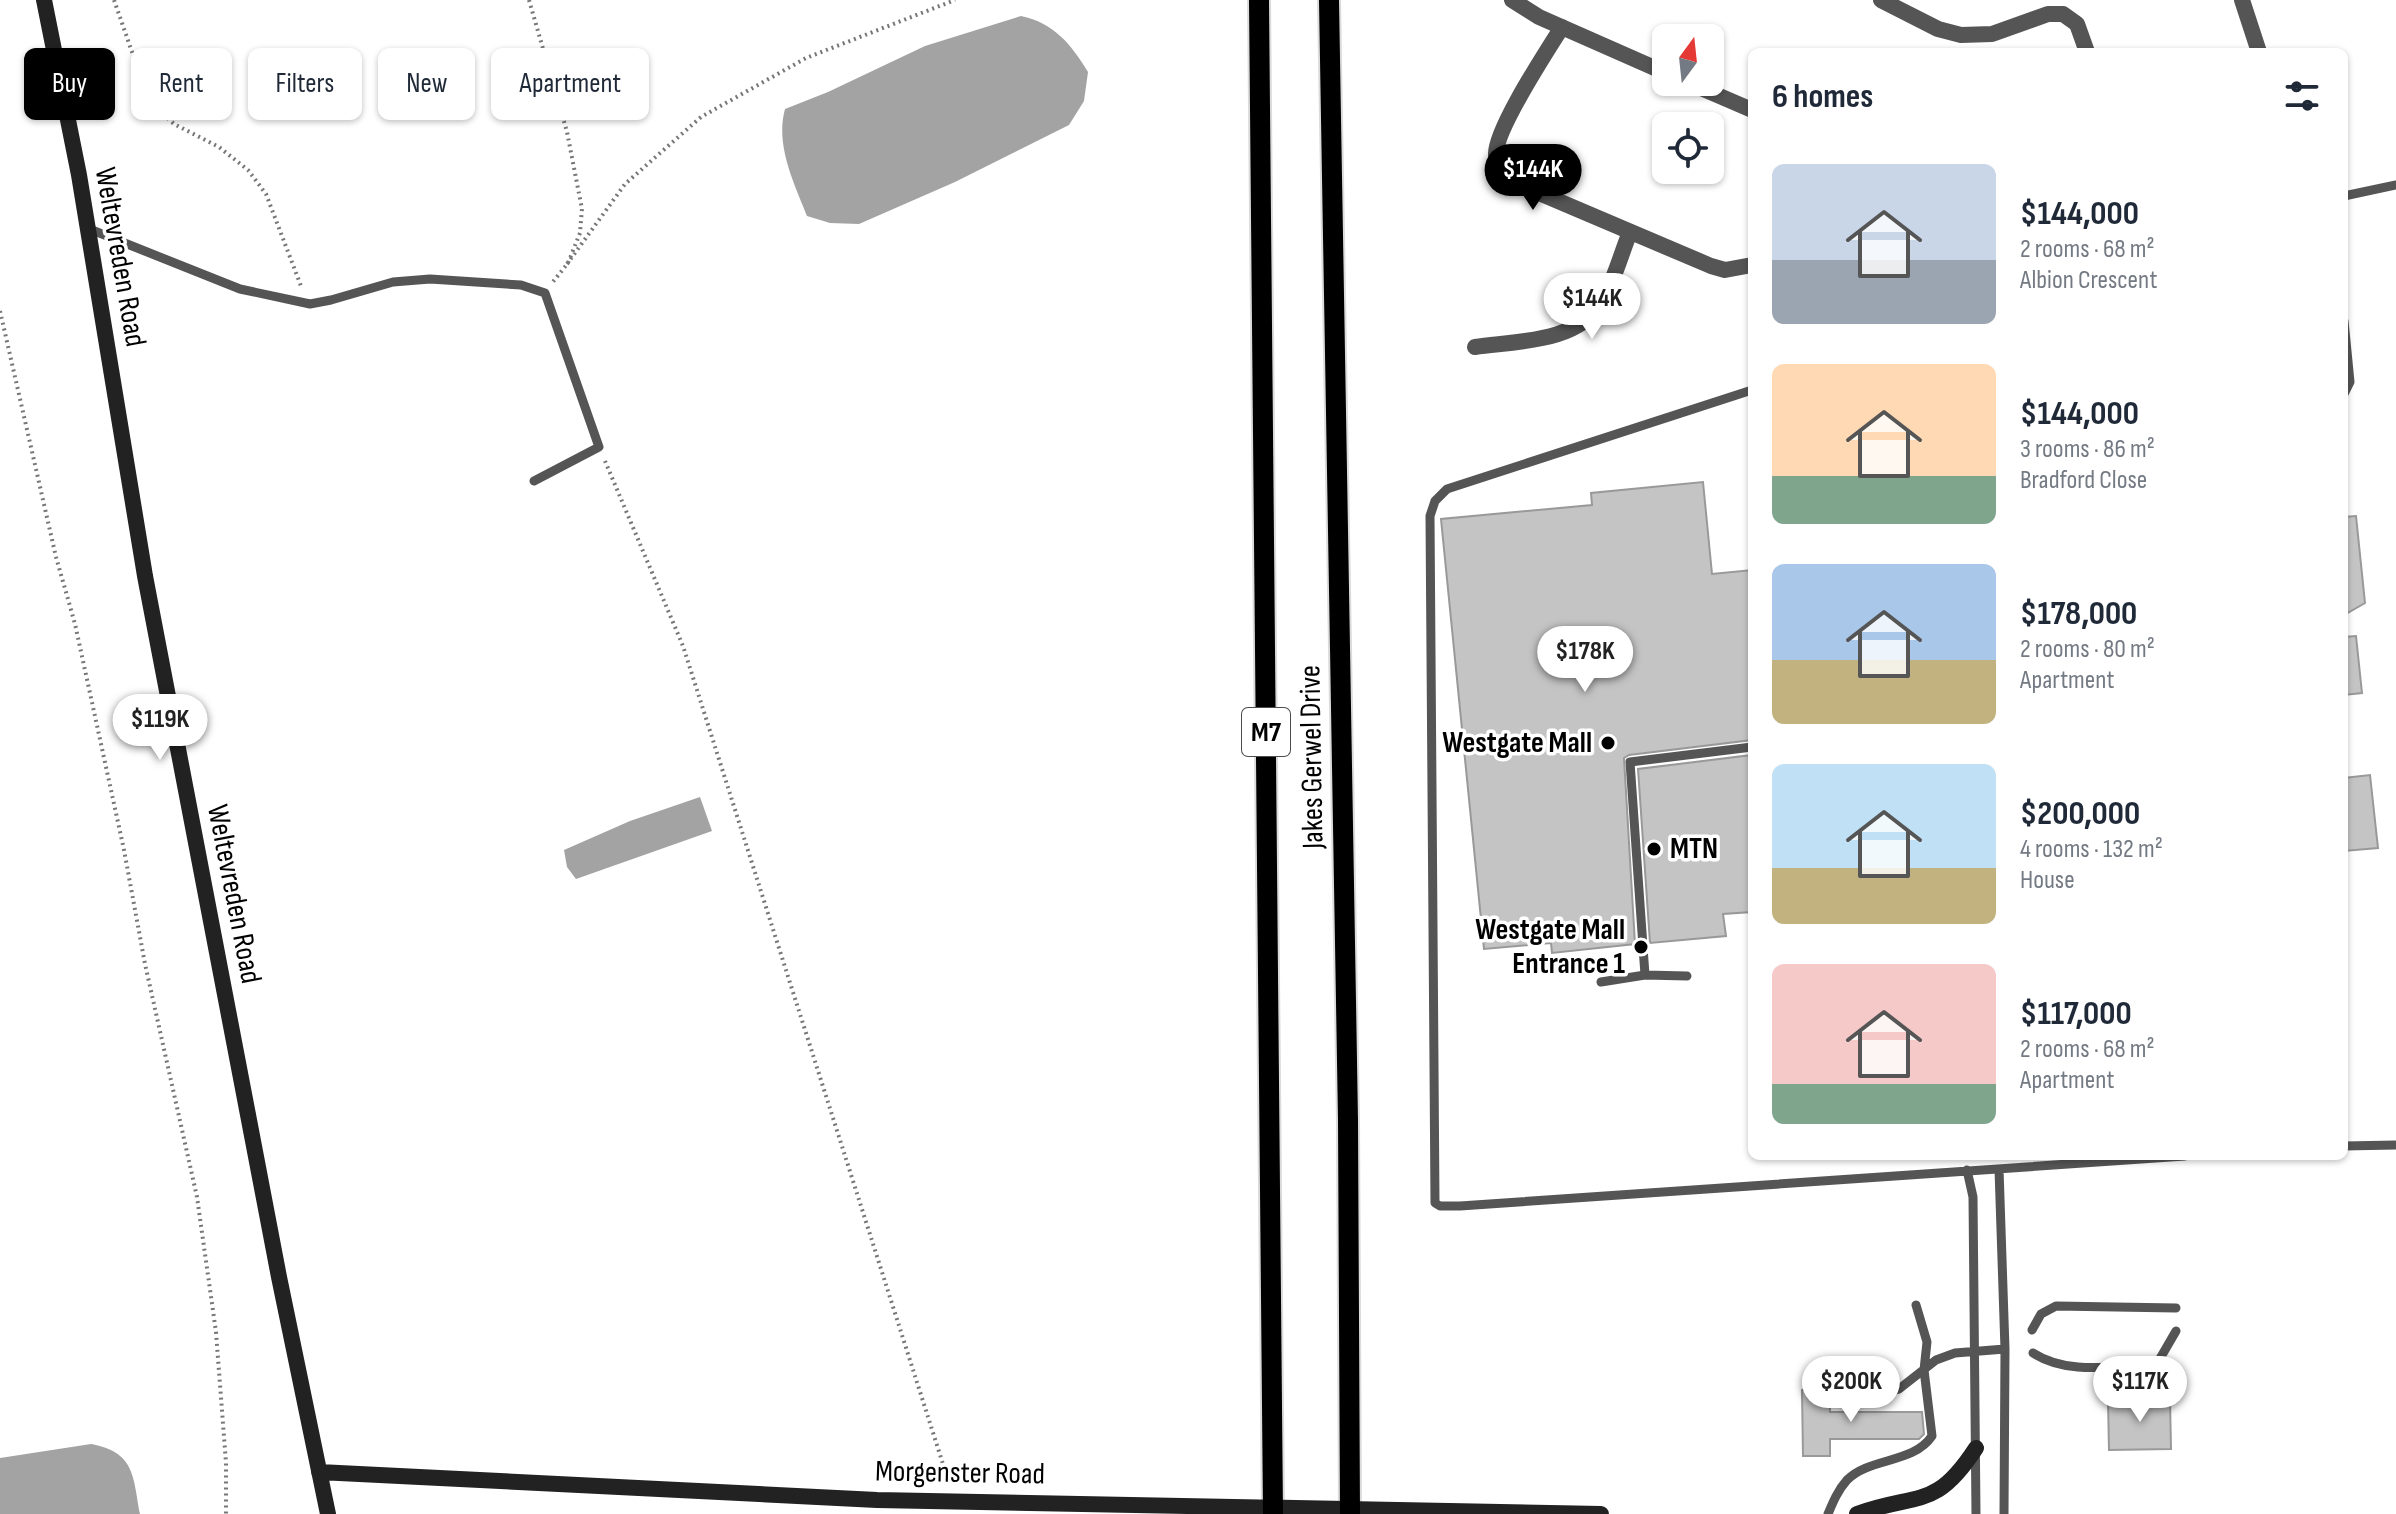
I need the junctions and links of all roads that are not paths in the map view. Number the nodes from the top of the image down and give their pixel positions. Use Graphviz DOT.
graph roads {
  1 [pos="44,0"];
  2 [pos="1259,0"];
  3 [pos="1329,0"];
  4 [pos="1512,0"];
  5 [pos="1881,0"];
  6 [pos="2242,0"];
  7 [pos="1562,27"];
  8 [pos="2086,48"];
  9 [pos="2258,48"];
  10 [pos="1652,67"];
  11 [pos="1720,96"];
  12 [pos="1748,108"];
  13 [pos="2396,185"];
  14 [pos="2348,195"];
  15 [pos="87,228"];
  16 [pos="1630,232"];
  17 [pos="1748,266"];
  18 [pos="1475,347"];
  19 [pos="2348,362"];
  20 [pos="2348,386"];
  21 [pos="1748,391"];
  22 [pos="534,481"];
  23 [pos="1748,747"];
  24 [pos="1645,975"];
  25 [pos="1687,976"];
  26 [pos="1601,982"];
  27 [pos="2396,1145"];
  28 [pos="2348,1146"];
  29 [pos="2128,1160"];
  30 [pos="1999,1169"];
  31 [pos="1967,1170"];
  32 [pos="1916,1305"];
  33 [pos="2176,1308"];
  34 [pos="2032,1330"];
  35 [pos="2176,1331"];
  36 [pos="2005,1349"];
  37 [pos="1975,1351"];
  38 [pos="2033,1353"];
  39 [pos="1924,1370"];
  40 [pos="1845,1400"];
  41 [pos="1976,1448"];
  42 [pos="319,1472"];
  43 [pos="1273,1511"];
  44 [pos="1350,1512"];
  45 [pos="328,1514"];
  46 [pos="1601,1514"];
  47 [pos="1828,1514"];
  48 [pos="1857,1514"];
  49 [pos="1976,1514"];
  50 [pos="2004,1514"];
  1 -- 15 [label="street, Weltevreden Road"];
  2 -- 43 [label="main road, Jakes Gerwel Drive / M7"];
  3 -- 44 [label="main road, Jakes Gerwel Drive"];
  4 -- 7 [label="street"];
  5 -- 8 [label="street"];
  6 -- 9 [label="street"];
  7 -- 10 [label="street"];
  7 -- 16 [label="street"];
  11 -- 12 [label="street"];
  13 -- 14 [label="lane"];
  15 -- 22 [label="lane"];
  15 -- 42 [label="street, Weltevreden Road"];
  16 -- 17 [label="street"];
  16 -- 18 [label="street"];
  19 -- 20 [label="lane"];
  21 -- 31 [label="lane"];
  23 -- 24 [label="lane"];
  24 -- 25 [label="lane"];
  24 -- 26 [label="lane"];
  27 -- 28 [label="lane"];
  29 -- 30 [label="lane"];
  30 -- 31 [label="lane"];
  30 -- 36 [label="lane"];
  31 -- 37 [label="lane"];
  32 -- 39 [label="lane"];
  33 -- 34 [label="lane"];
  35 -- 38 [label="lane"];
  36 -- 37 [label="lane"];
  36 -- 50 [label="lane"];
  37 -- 39 [label="lane"];
  37 -- 41 [label="lane"];
  39 -- 40 [label="lane"];
  39 -- 47 [label="lane"];
  41 -- 48 [label="street"];
  41 -- 49 [label="lane"];
  42 -- 43 [label="street, Morgenster Road"];
  42 -- 45 [label="street, Weltevreden Road"];
  43 -- 44 [label="street, Morgenster Road"];
  44 -- 46 [label="street, Morgenster Road"];
}
